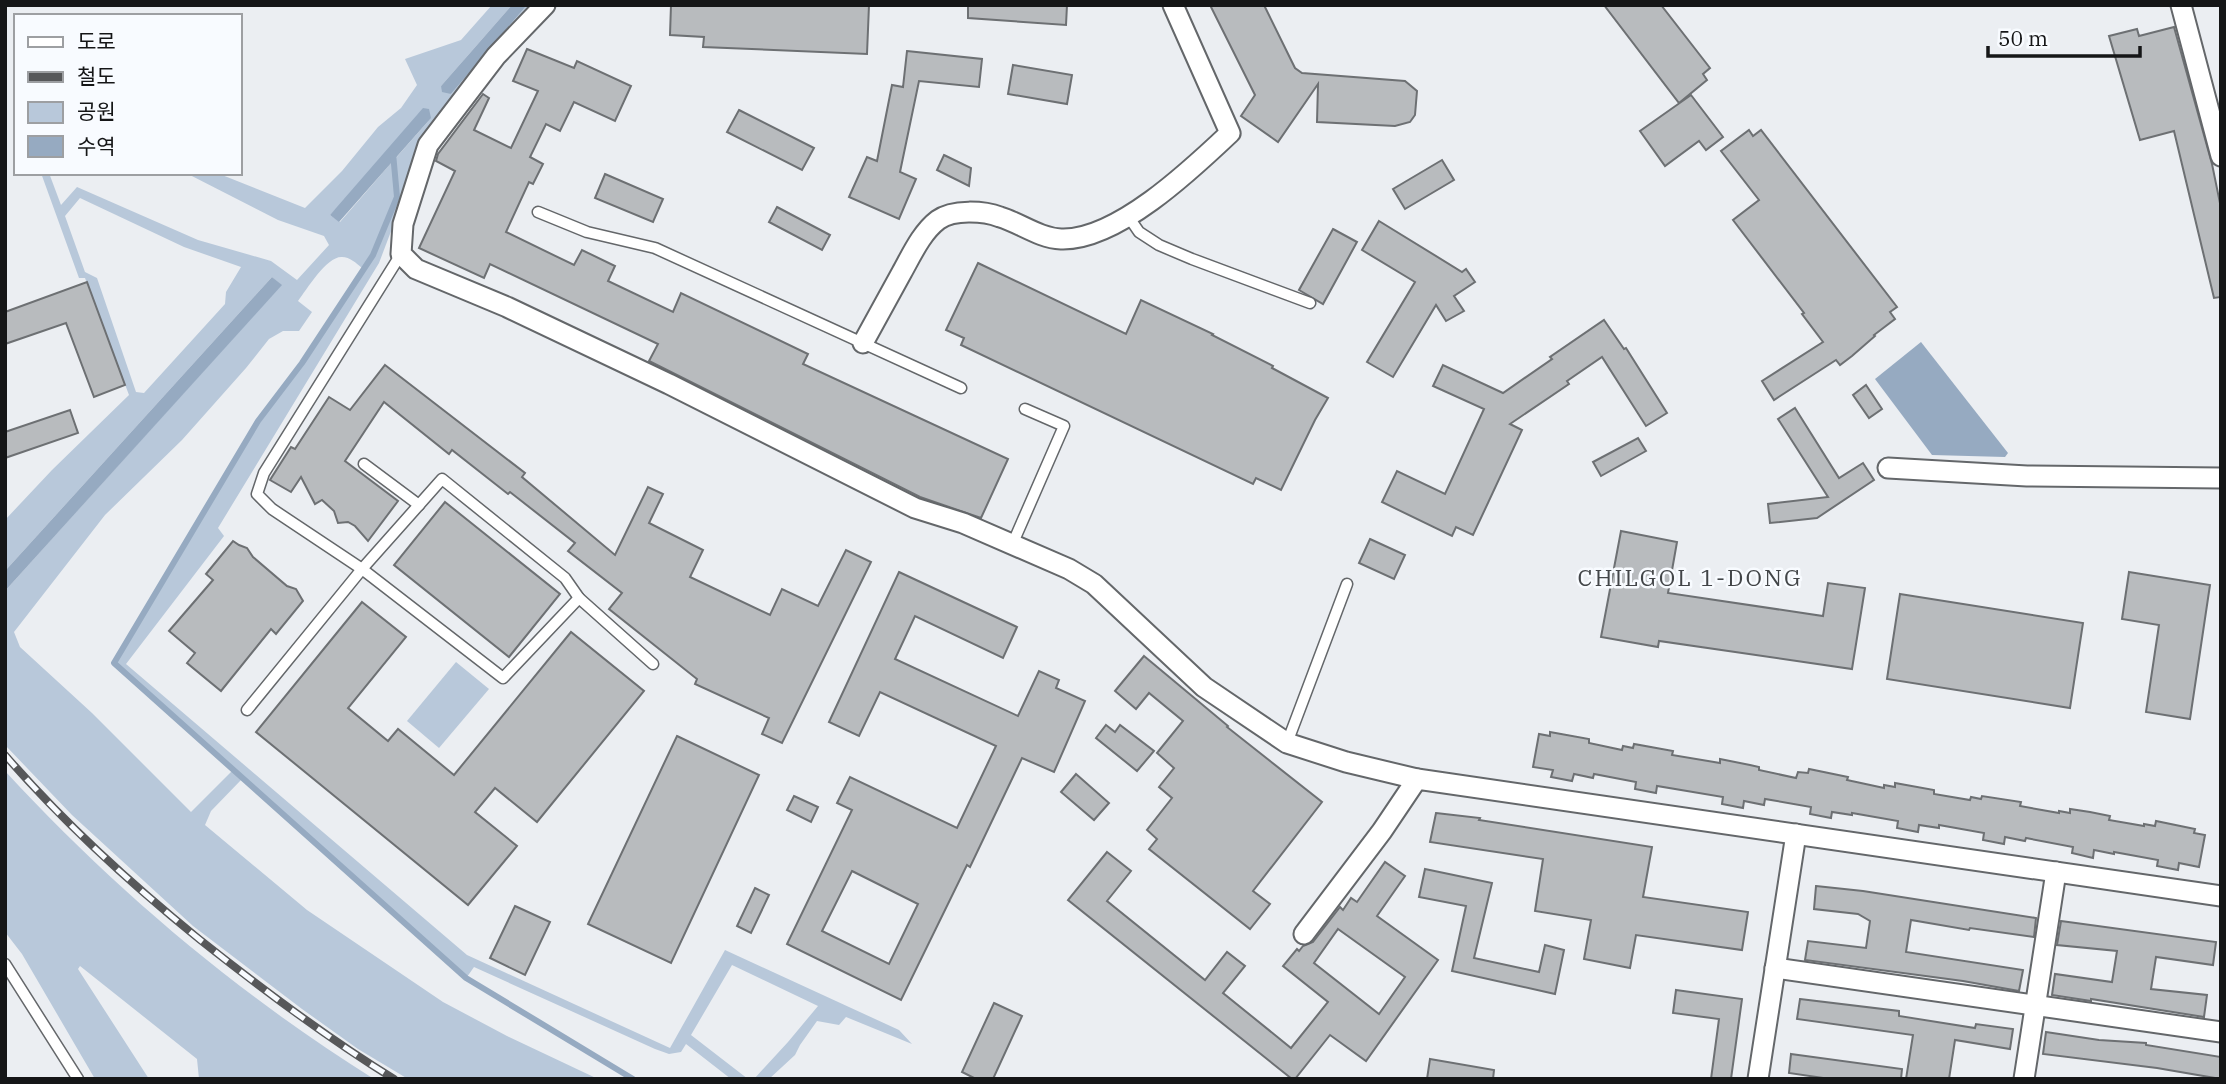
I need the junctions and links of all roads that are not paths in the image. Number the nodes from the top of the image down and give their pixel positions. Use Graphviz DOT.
graph roads {
  1 [pos="545,5"];
  2 [pos="1174,5"];
  3 [pos="2181,5"];
  4 [pos="2221,156"];
  5 [pos="538,212"];
  6 [pos="1128,216"];
  7 [pos="401,254"];
  8 [pos="1310,303"];
  9 [pos="863,342"];
  10 [pos="961,388"];
  11 [pos="1025,409"];
  12 [pos="364,464"];
  13 [pos="1888,468"];
  14 [pos="2221,478"];
  15 [pos="419,505"];
  16 [pos="1012,545"];
  17 [pos="362,569"];
  18 [pos="1347,584"];
  19 [pos="579,598"];
  20 [pos="653,664"];
  21 [pos="247,710"];
  22 [pos="1287,743"];
  23 [pos="1417,779"];
  24 [pos="1796,834"];
  25 [pos="2056,872"];
  26 [pos="2221,896"];
  27 [pos="1304,934"];
  28 [pos="5,964"];
  29 [pos="1775,968"];
  30 [pos="2036,1004"];
  31 [pos="2221,1032"];
  32 [pos="78,1079"];
  33 [pos="1758,1079"];
  34 [pos="2024,1079"];
  1 -- 7 [label="street"];
  2 -- 6 [label="street"];
  3 -- 4 [label="street"];
  5 -- 9 [label="lane"];
  6 -- 8 [label="lane"];
  6 -- 9 [label="street"];
  7 -- 16 [label="street"];
  7 -- 17 [label="lane"];
  9 -- 10 [label="lane"];
  11 -- 16 [label="lane"];
  12 -- 15 [label="lane"];
  13 -- 14 [label="street"];
  15 -- 17 [label="lane"];
  15 -- 19 [label="lane"];
  16 -- 22 [label="street"];
  17 -- 19 [label="lane"];
  17 -- 21 [label="lane"];
  18 -- 22 [label="lane"];
  19 -- 20 [label="lane"];
  22 -- 23 [label="street"];
  23 -- 24 [label="street"];
  23 -- 27 [label="street"];
  24 -- 25 [label="street"];
  24 -- 29 [label="street"];
  25 -- 26 [label="street"];
  25 -- 30 [label="street"];
  28 -- 32 [label="lane"];
  29 -- 30 [label="street"];
  29 -- 33 [label="street"];
  30 -- 31 [label="street"];
  30 -- 34 [label="street"];
}
